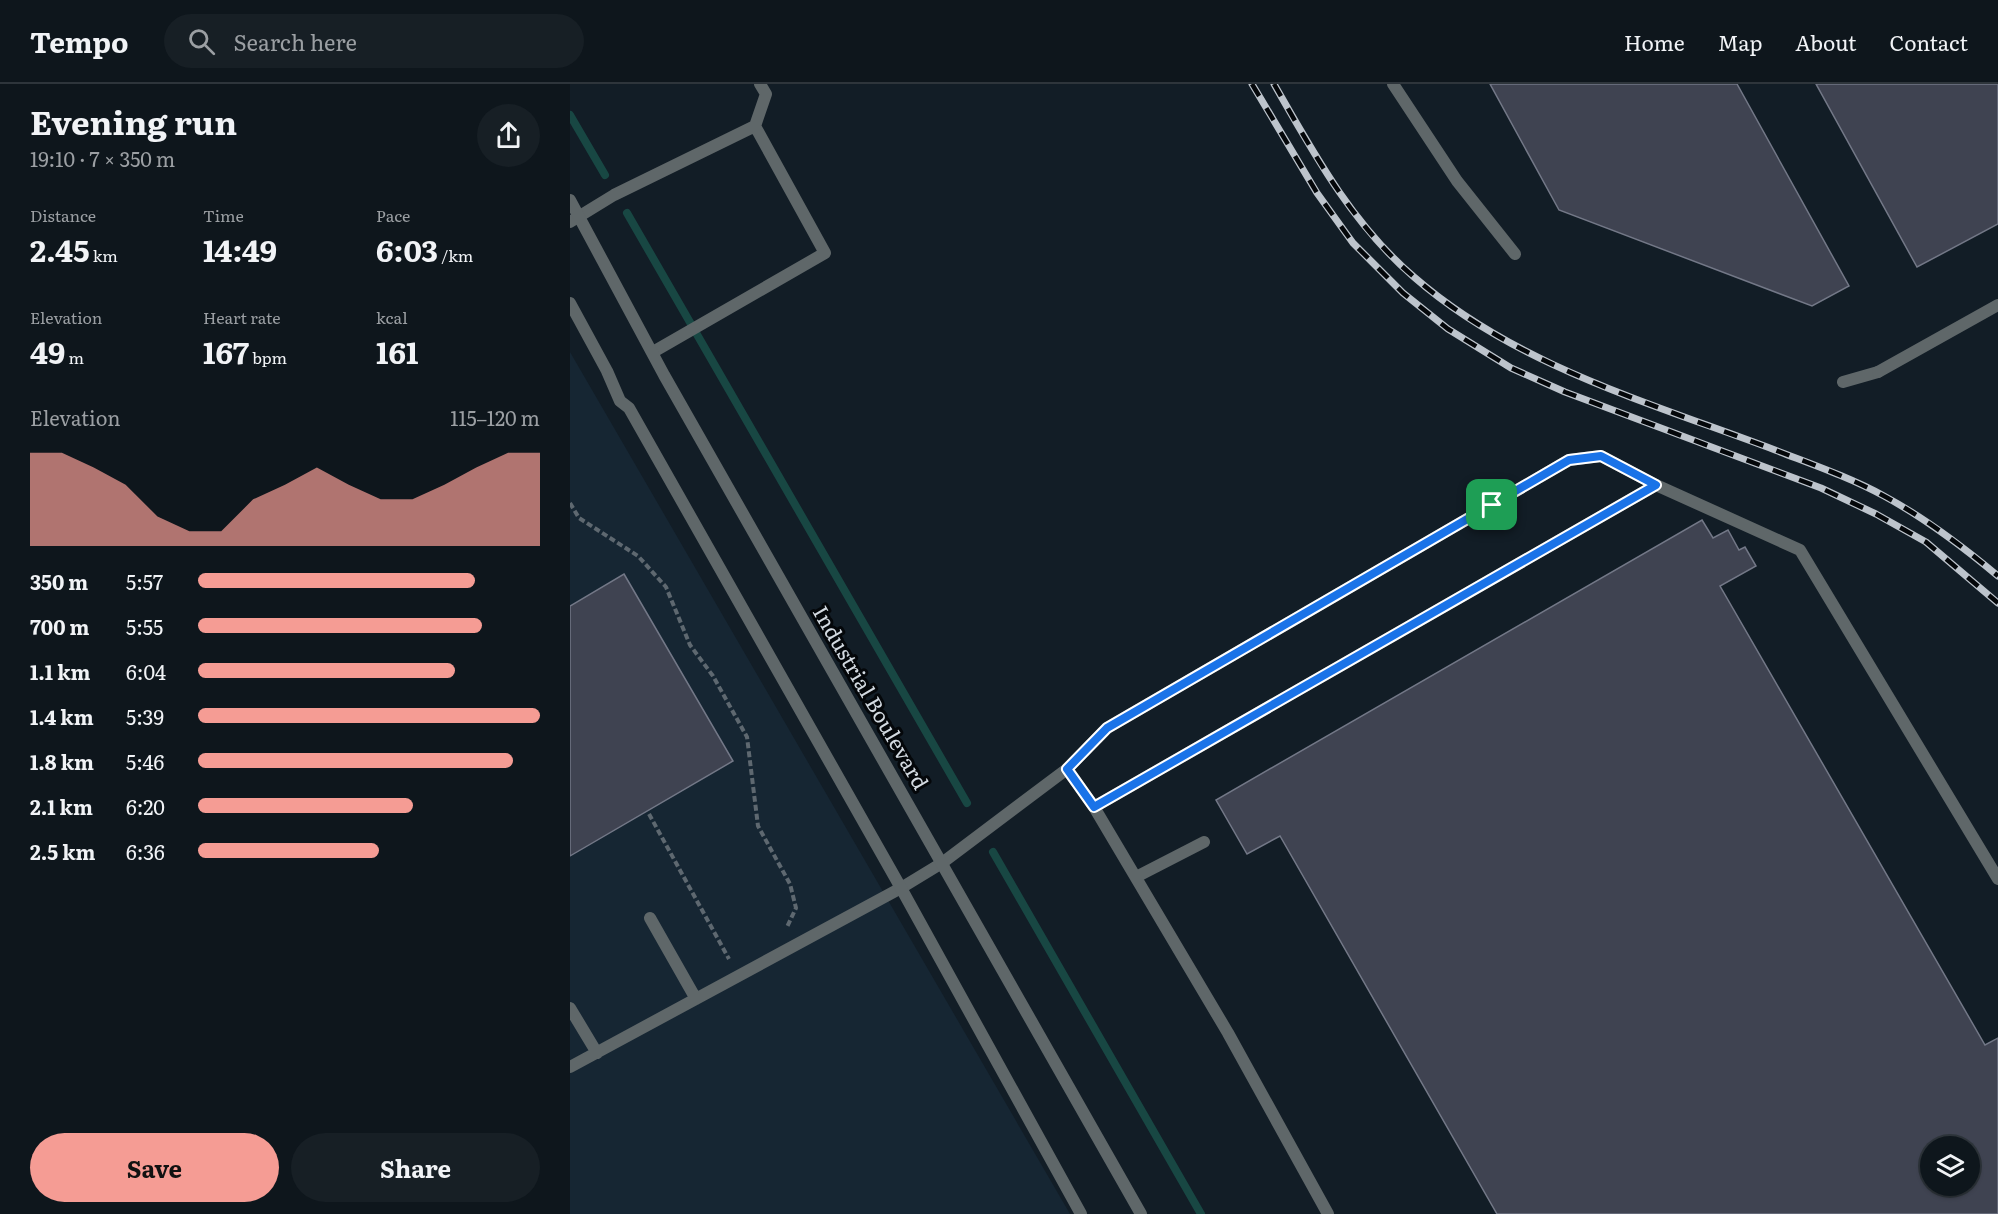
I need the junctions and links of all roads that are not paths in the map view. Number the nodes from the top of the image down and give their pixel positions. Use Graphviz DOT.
graph roads {
  1 [pos="760,84"];
  2 [pos="1394,84"];
  3 [pos="755,126"];
  4 [pos="570,200"];
  5 [pos="575,219"];
  6 [pos="1515,254"];
  7 [pos="570,303"];
  8 [pos="1998,305"];
  9 [pos="653,352"];
  10 [pos="1843,382"];
  11 [pos="1656,485"];
  12 [pos="1067,769"];
  13 [pos="1094,807"];
  14 [pos="1204,842"];
  15 [pos="942,863"];
  16 [pos="1136,877"];
  17 [pos="1998,879"];
  18 [pos="901,888"];
  19 [pos="650,918"];
  20 [pos="696,999"];
  21 [pos="570,1008"];
  22 [pos="597,1053"];
  23 [pos="570,1067"];
  24 [pos="1081,1214"];
  25 [pos="1141,1214"];
  26 [pos="1329,1214"];
  1 -- 3 [label="street"];
  2 -- 6 [label="street"];
  3 -- 5 [label="street"];
  3 -- 9 [label="street"];
  4 -- 5 [label="street, Industrial Boulevard"];
  5 -- 9 [label="street, Industrial Boulevard"];
  7 -- 18 [label="street"];
  8 -- 10 [label="street"];
  9 -- 15 [label="street, Industrial Boulevard"];
  11 -- 12 [label="street"];
  11 -- 13 [label="street"];
  11 -- 17 [label="street"];
  12 -- 13 [label="street"];
  12 -- 15 [label="street"];
  13 -- 16 [label="street"];
  14 -- 16 [label="street"];
  15 -- 18 [label="street"];
  15 -- 25 [label="street, Industrial Boulevard"];
  16 -- 26 [label="street"];
  18 -- 20 [label="street"];
  18 -- 24 [label="street"];
  19 -- 20 [label="street"];
  20 -- 22 [label="street"];
  21 -- 22 [label="street"];
  22 -- 23 [label="street"];
}
